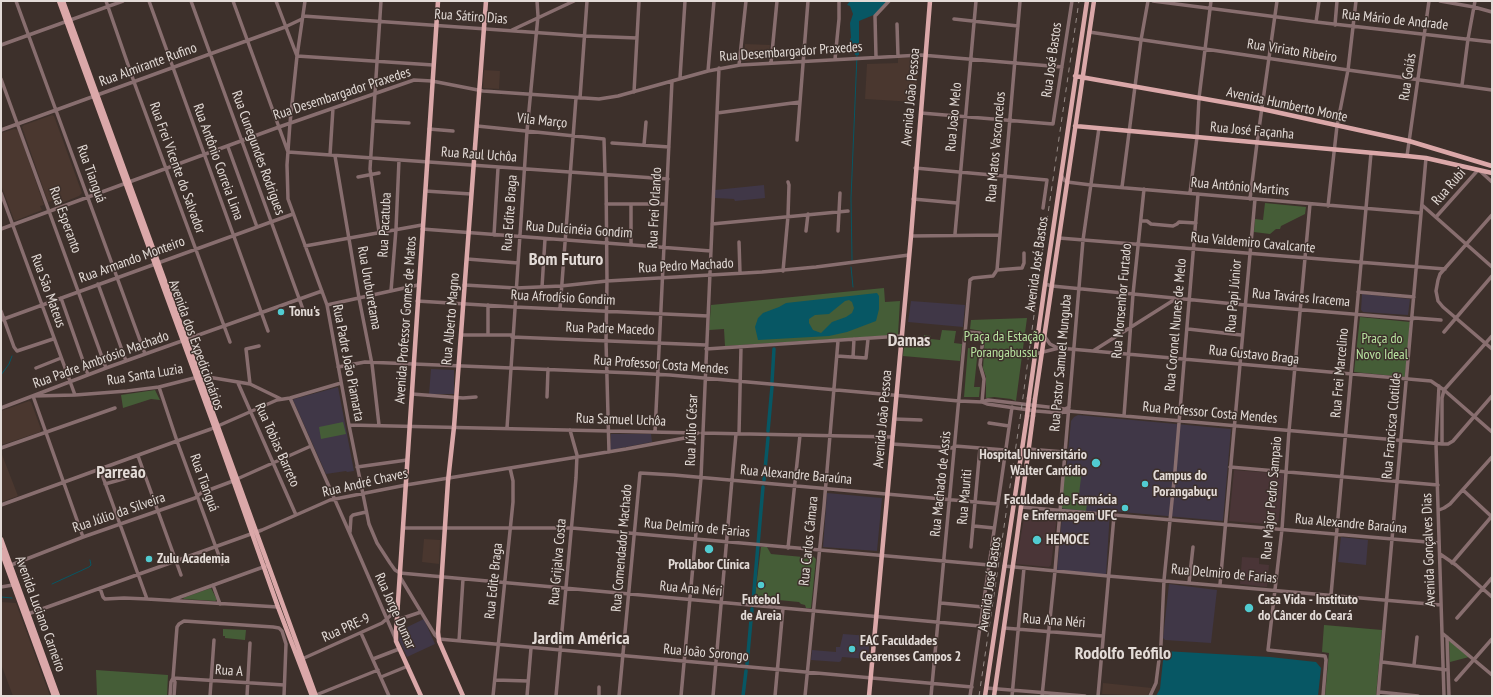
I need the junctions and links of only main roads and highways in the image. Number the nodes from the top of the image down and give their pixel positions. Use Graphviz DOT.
graph roads {
  1 [pos="59,1"];
  2 [pos="63,1"];
  3 [pos="438,1"];
  4 [pos="486,1"];
  5 [pos="930,1"];
  6 [pos="1087,1"];
  7 [pos="1094,1"];
  8 [pos="1085,10"];
  9 [pos="1093,11"];
  10 [pos="68,21"];
  11 [pos="1076,76"];
  12 [pos="1082,78"];
  13 [pos="1075,126"];
  14 [pos="1492,166"];
  15 [pos="1492,173"];
  16 [pos="1,539"];
  17 [pos="1,551"];
  18 [pos="266,566"];
  19 [pos="19,595"];
  20 [pos="396,641"];
  21 [pos="301,660"];
  22 [pos="54,696"];
  23 [pos="58,696"];
  24 [pos="315,696"];
  25 [pos="421,696"];
  26 [pos="463,696"];
  27 [pos="869,696"];
  28 [pos="985,696"];
  29 [pos="994,696"];
  1 -- 10 [label="main road, Avenida dos Expedicionários"];
  2 -- 10 [label="main road, Avenida dos Expedicionários"];
  3 -- 20 [label="main road, Avenida Professor Gomes de Matos"];
  4 -- 26 [label="main road, Rua Alberto Magno"];
  5 -- 27 [label="main road, Avenida João Pessoa"];
  6 -- 8 [label="main road, Avenida José Bastos"];
  7 -- 9 [label="main road, Avenida José Bastos"];
  8 -- 9 [label="main road"];
  8 -- 11 [label="main road, Avenida José Bastos"];
  9 -- 12 [label="main road, Avenida José Bastos"];
  10 -- 18 [label="main road, Avenida dos Expedicionários"];
  11 -- 12 [label="main road, Avenida Humberto Monte"];
  11 -- 28 [label="main road, Avenida José Bastos, bridge"];
  12 -- 13 [label="main road, Avenida José Bastos"];
  12 -- 14 [label="main road, Avenida Humberto Monte"];
  13 -- 15 [label="main road, Rua José Façanha"];
  13 -- 29 [label="main road, Avenida José Bastos, bridge"];
  16 -- 19 [label="main road, Avenida Luciano Carneiro"];
  17 -- 19 [label="main road, Avenida Luciano Carneiro"];
  18 -- 21 [label="main road, Avenida dos Expedicionários"];
  18 -- 21 [label="main road, Avenida dos Expedicionários"];
  19 -- 22 [label="main road, Avenida Luciano Carneiro"];
  19 -- 23 [label="main road, Avenida Luciano Carneiro"];
  20 -- 25 [label="main road, Rua Jorge Dumar"];
  21 -- 24 [label="main road, Avenida dos Expedicionários"];
}
